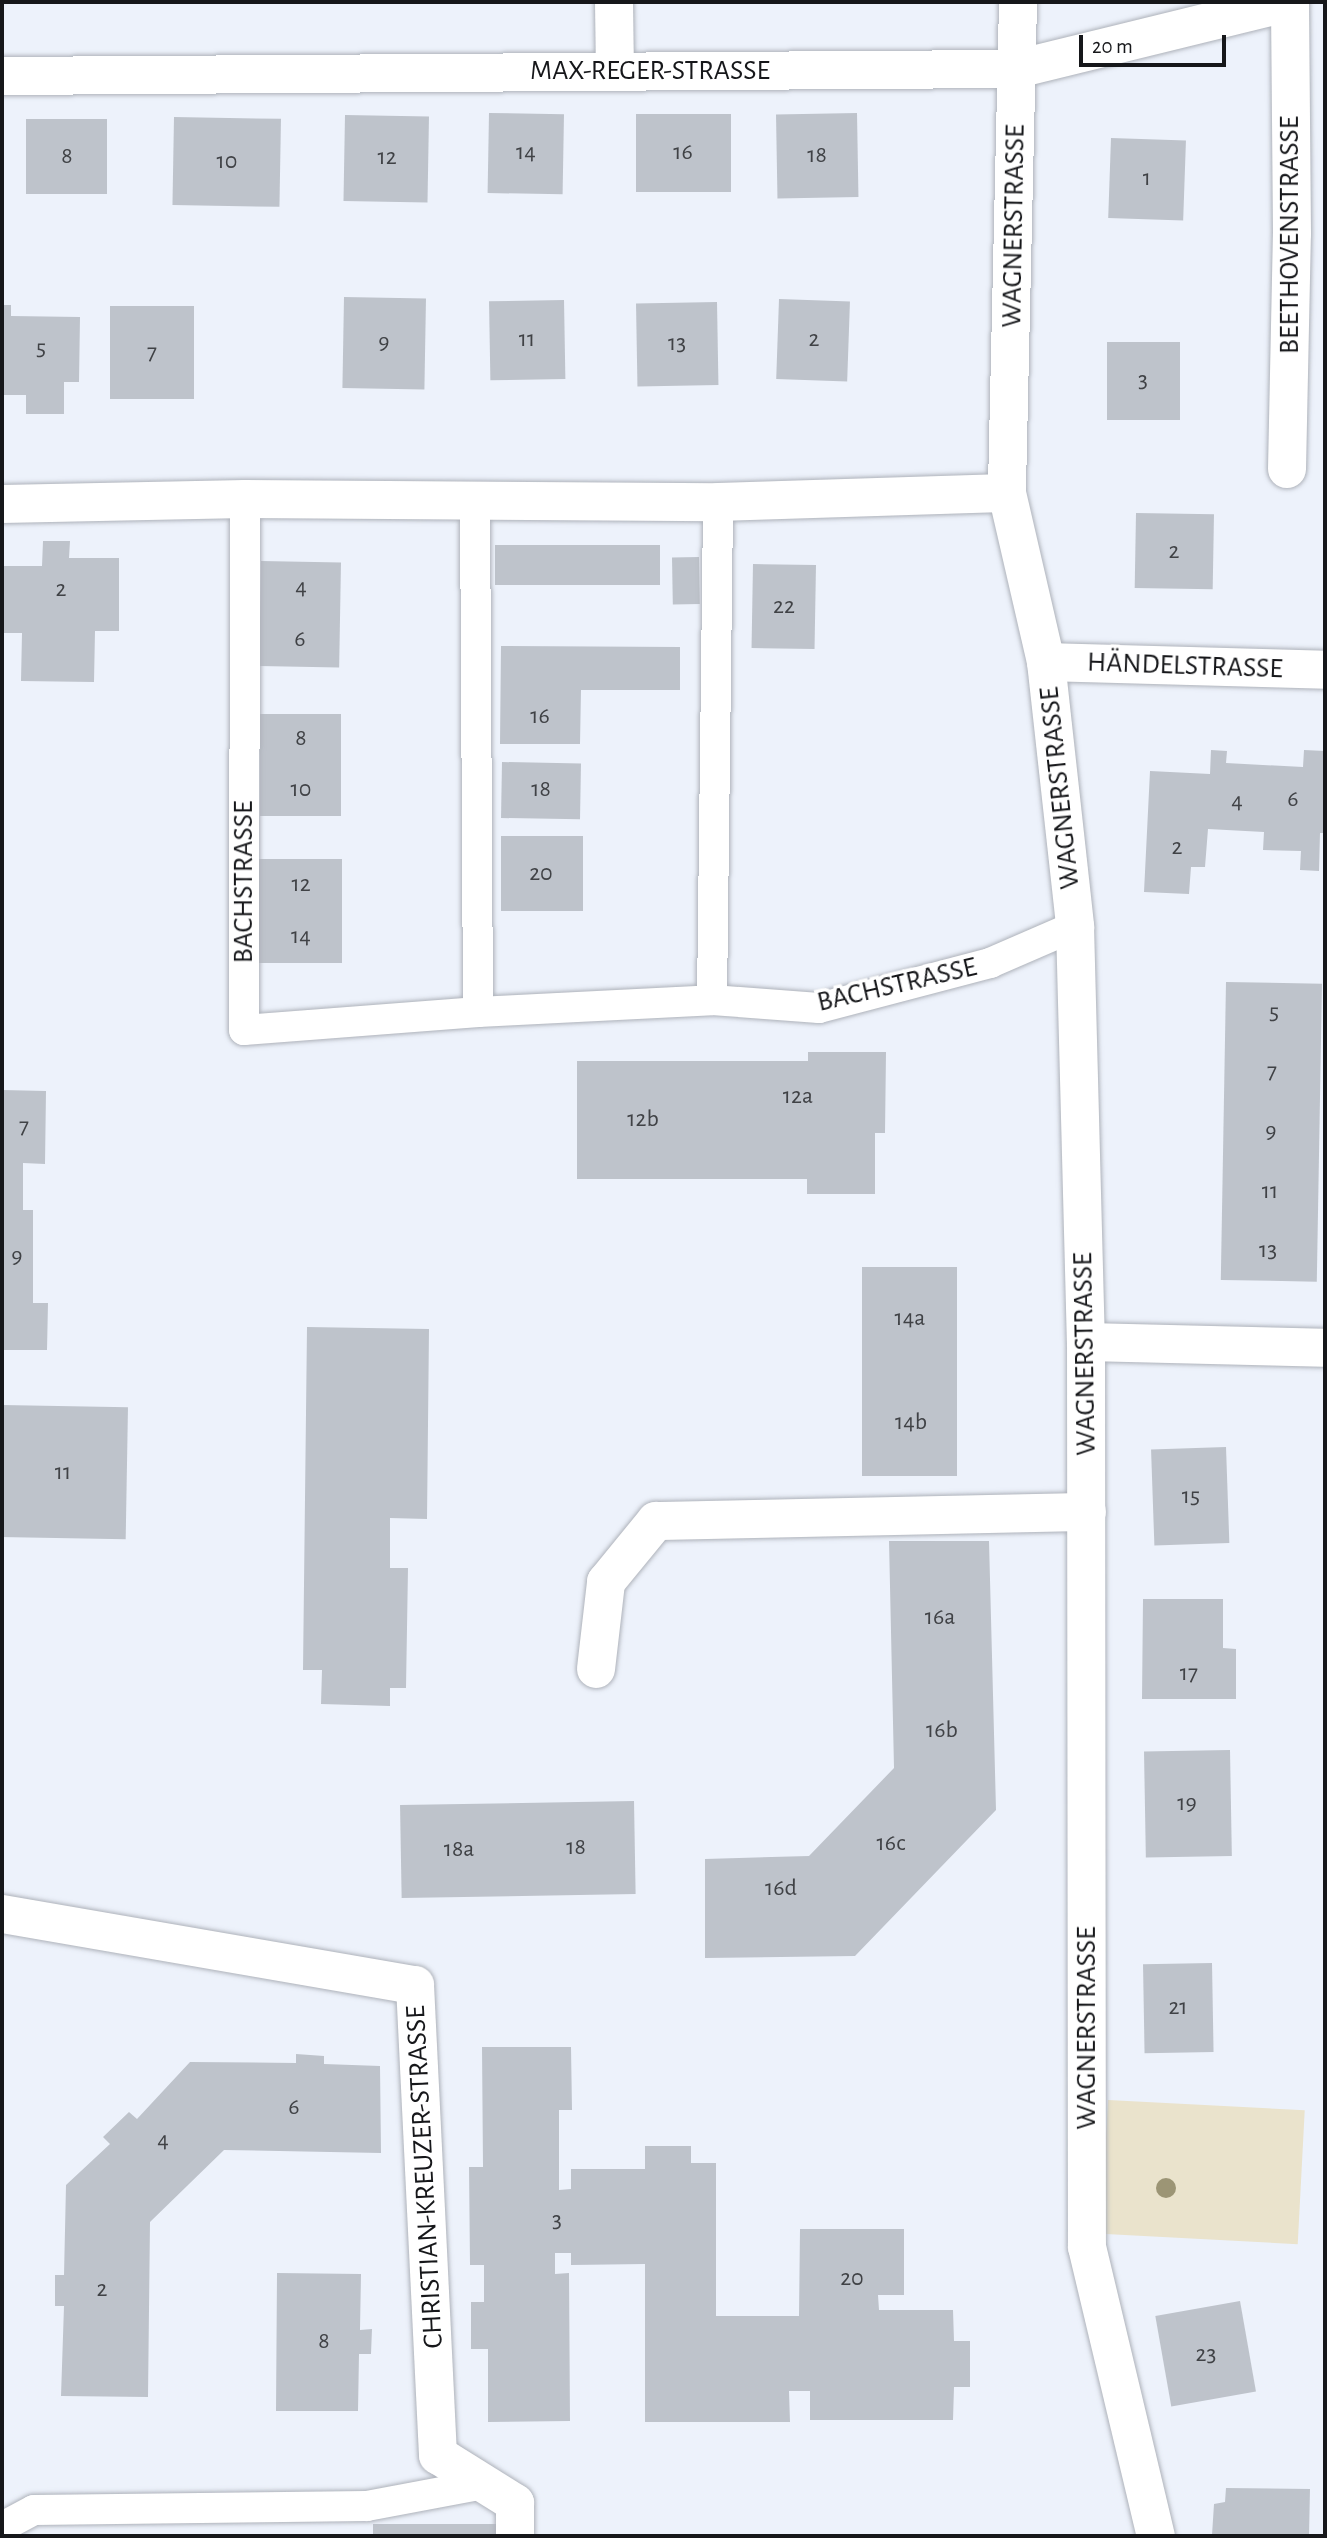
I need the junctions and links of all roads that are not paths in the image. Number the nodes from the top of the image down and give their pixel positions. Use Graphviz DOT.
graph roads {
  1 [pos="614,2"];
  2 [pos="1018,2"];
  3 [pos="1290,2"];
  4 [pos="1017,69"];
  5 [pos="615,71"];
  6 [pos="2,76"];
  7 [pos="1287,469"];
  8 [pos="1007,493"];
  9 [pos="245,499"];
  10 [pos="718,502"];
  11 [pos="475,503"];
  12 [pos="2,504"];
  13 [pos="1046,662"];
  14 [pos="1325,670"];
  15 [pos="1075,926"];
  16 [pos="712,1000"];
  17 [pos="478,1012"];
  18 [pos="1086,1342"];
  19 [pos="1325,1348"];
  20 [pos="1087,1511"];
  21 [pos="596,1669"];
  22 [pos="2,1914"];
  23 [pos="484,2484"];
  24 [pos="2,2527"];
  25 [pos="515,2536"];
  26 [pos="1156,2536"];
  1 -- 5 [label="street"];
  2 -- 4 [label="street, WAGNERSTRASSE"];
  3 -- 4 [label="street, MAX-REGER-STRASSE"];
  3 -- 7 [label="street, BEETHOVENSTRASSE"];
  4 -- 5 [label="street, MAX-REGER-STRASSE"];
  4 -- 8 [label="street, WAGNERSTRASSE"];
  5 -- 6 [label="street, MAX-REGER-STRASSE"];
  8 -- 10 [label="street"];
  8 -- 13 [label="street, WAGNERSTRASSE"];
  9 -- 11 [label="street"];
  9 -- 12 [label="street"];
  9 -- 17 [label="lane, BACHSTRASSE"];
  10 -- 11 [label="street"];
  10 -- 16 [label="lane"];
  11 -- 17 [label="lane"];
  13 -- 14 [label="street, HÄNDELSTRASSE"];
  13 -- 15 [label="street, WAGNERSTRASSE"];
  15 -- 16 [label="lane, BACHSTRASSE"];
  15 -- 18 [label="street, WAGNERSTRASSE"];
  16 -- 17 [label="lane, BACHSTRASSE"];
  18 -- 19 [label="street"];
  18 -- 20 [label="street, WAGNERSTRASSE"];
  20 -- 21 [label="street"];
  20 -- 26 [label="street, WAGNERSTRASSE"];
  22 -- 23 [label="street, CHRISTIAN-KREUZER-STRASSE"];
  23 -- 24 [label="lane"];
  23 -- 25 [label="street, CHRISTIAN-KREUZER-STRASSE"];
}
